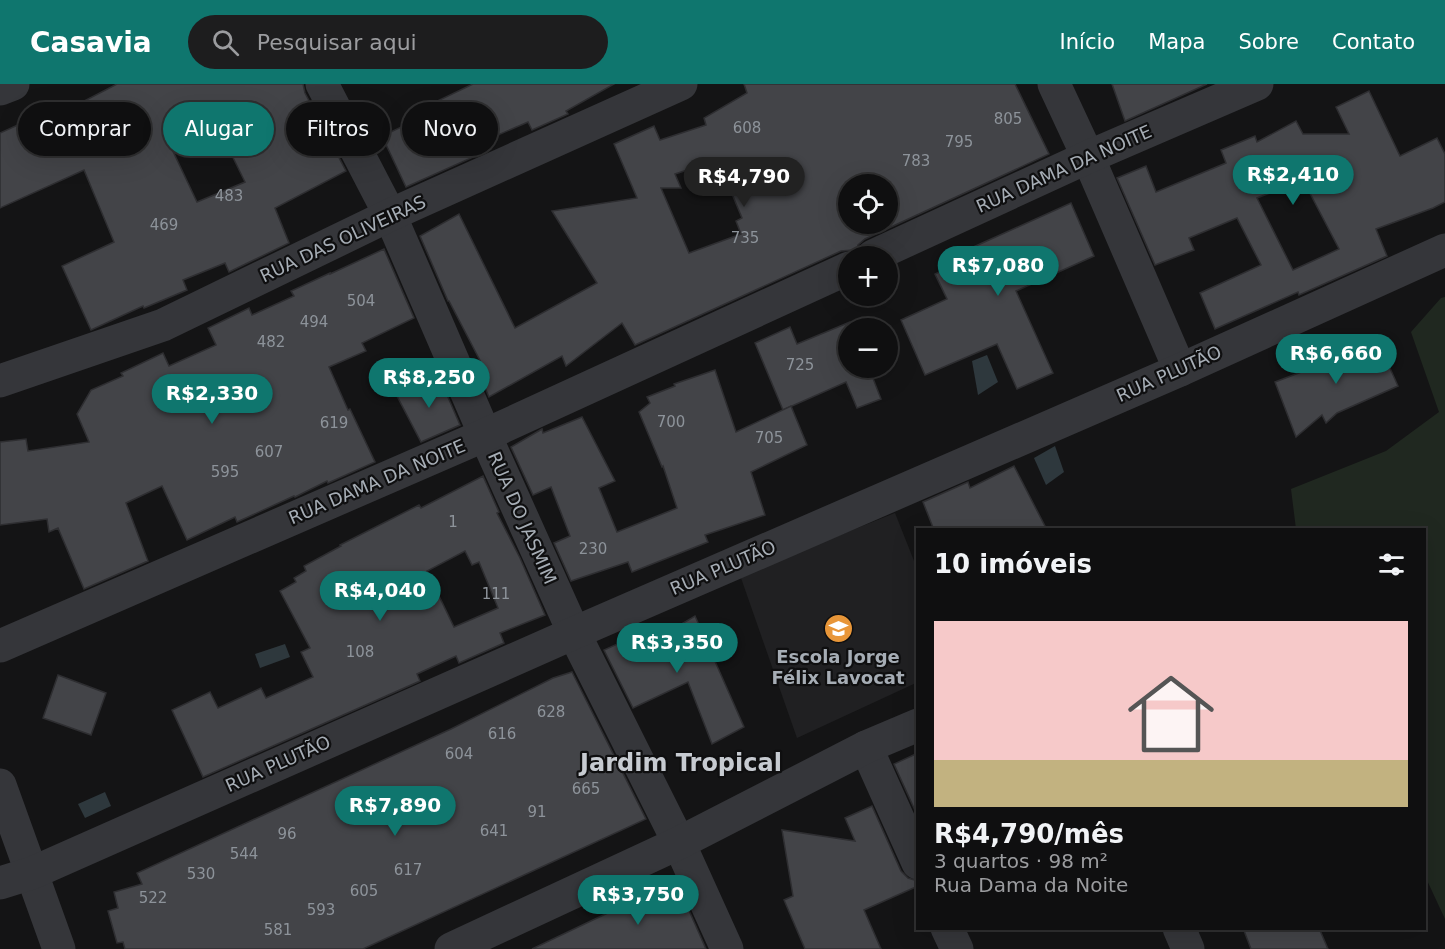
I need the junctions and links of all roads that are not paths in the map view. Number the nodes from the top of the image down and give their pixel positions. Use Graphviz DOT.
graph roads {
  1 [pos="13,84"];
  2 [pos="322,84"];
  3 [pos="681,84"];
  4 [pos="1054,84"];
  5 [pos="1257,84"];
  6 [pos="0,89"];
  7 [pos="1088,157"];
  8 [pos="390,215"];
  9 [pos="895,246"];
  10 [pos="1445,250"];
  11 [pos="838,273"];
  12 [pos="1180,370"];
  13 [pos="0,381"];
  14 [pos="485,435"];
  15 [pos="573,633"];
  16 [pos="0,646"];
  17 [pos="916,726"];
  18 [pos="866,747"];
  19 [pos="0,785"];
  20 [pos="679,843"];
  21 [pos="916,859"];
  22 [pos="32,873"];
  23 [pos="0,883"];
  24 [pos="948,930"];
  25 [pos="1180,930"];
  26 [pos="59,949"];
  27 [pos="451,949"];
  28 [pos="727,949"];
  29 [pos="957,949"];
  30 [pos="1188,949"];
  1 -- 6 [label="street"];
  2 -- 8 [label="street, RUA DO JASMIM"];
  3 -- 8 [label="street, RUA DAS OLIVEIRAS"];
  4 -- 7 [label="street"];
  5 -- 7 [label="street, RUA DAMA DA NOITE"];
  7 -- 9 [label="street, RUA DAMA DA NOITE"];
  7 -- 12 [label="street"];
  8 -- 13 [label="street, RUA DAS OLIVEIRAS"];
  8 -- 14 [label="street, RUA DO JASMIM"];
  10 -- 12 [label="street, RUA PLUTÃO"];
  11 -- 14 [label="street, RUA DAMA DA NOITE"];
  12 -- 15 [label="street, RUA PLUTÃO"];
  14 -- 15 [label="street, RUA DO JASMIM"];
  14 -- 16 [label="street, RUA DAMA DA NOITE"];
  15 -- 20 [label="street, RUA DO JASMIM"];
  15 -- 22 [label="street, RUA PLUTÃO"];
  17 -- 18 [label="street"];
  18 -- 20 [label="street"];
  18 -- 21 [label="street"];
  19 -- 22 [label="street"];
  20 -- 27 [label="street"];
  20 -- 28 [label="street, RUA DO JASMIM"];
  22 -- 23 [label="street, RUA PLUTÃO"];
  22 -- 26 [label="street"];
  24 -- 29 [label="street"];
  25 -- 30 [label="street"];
}
